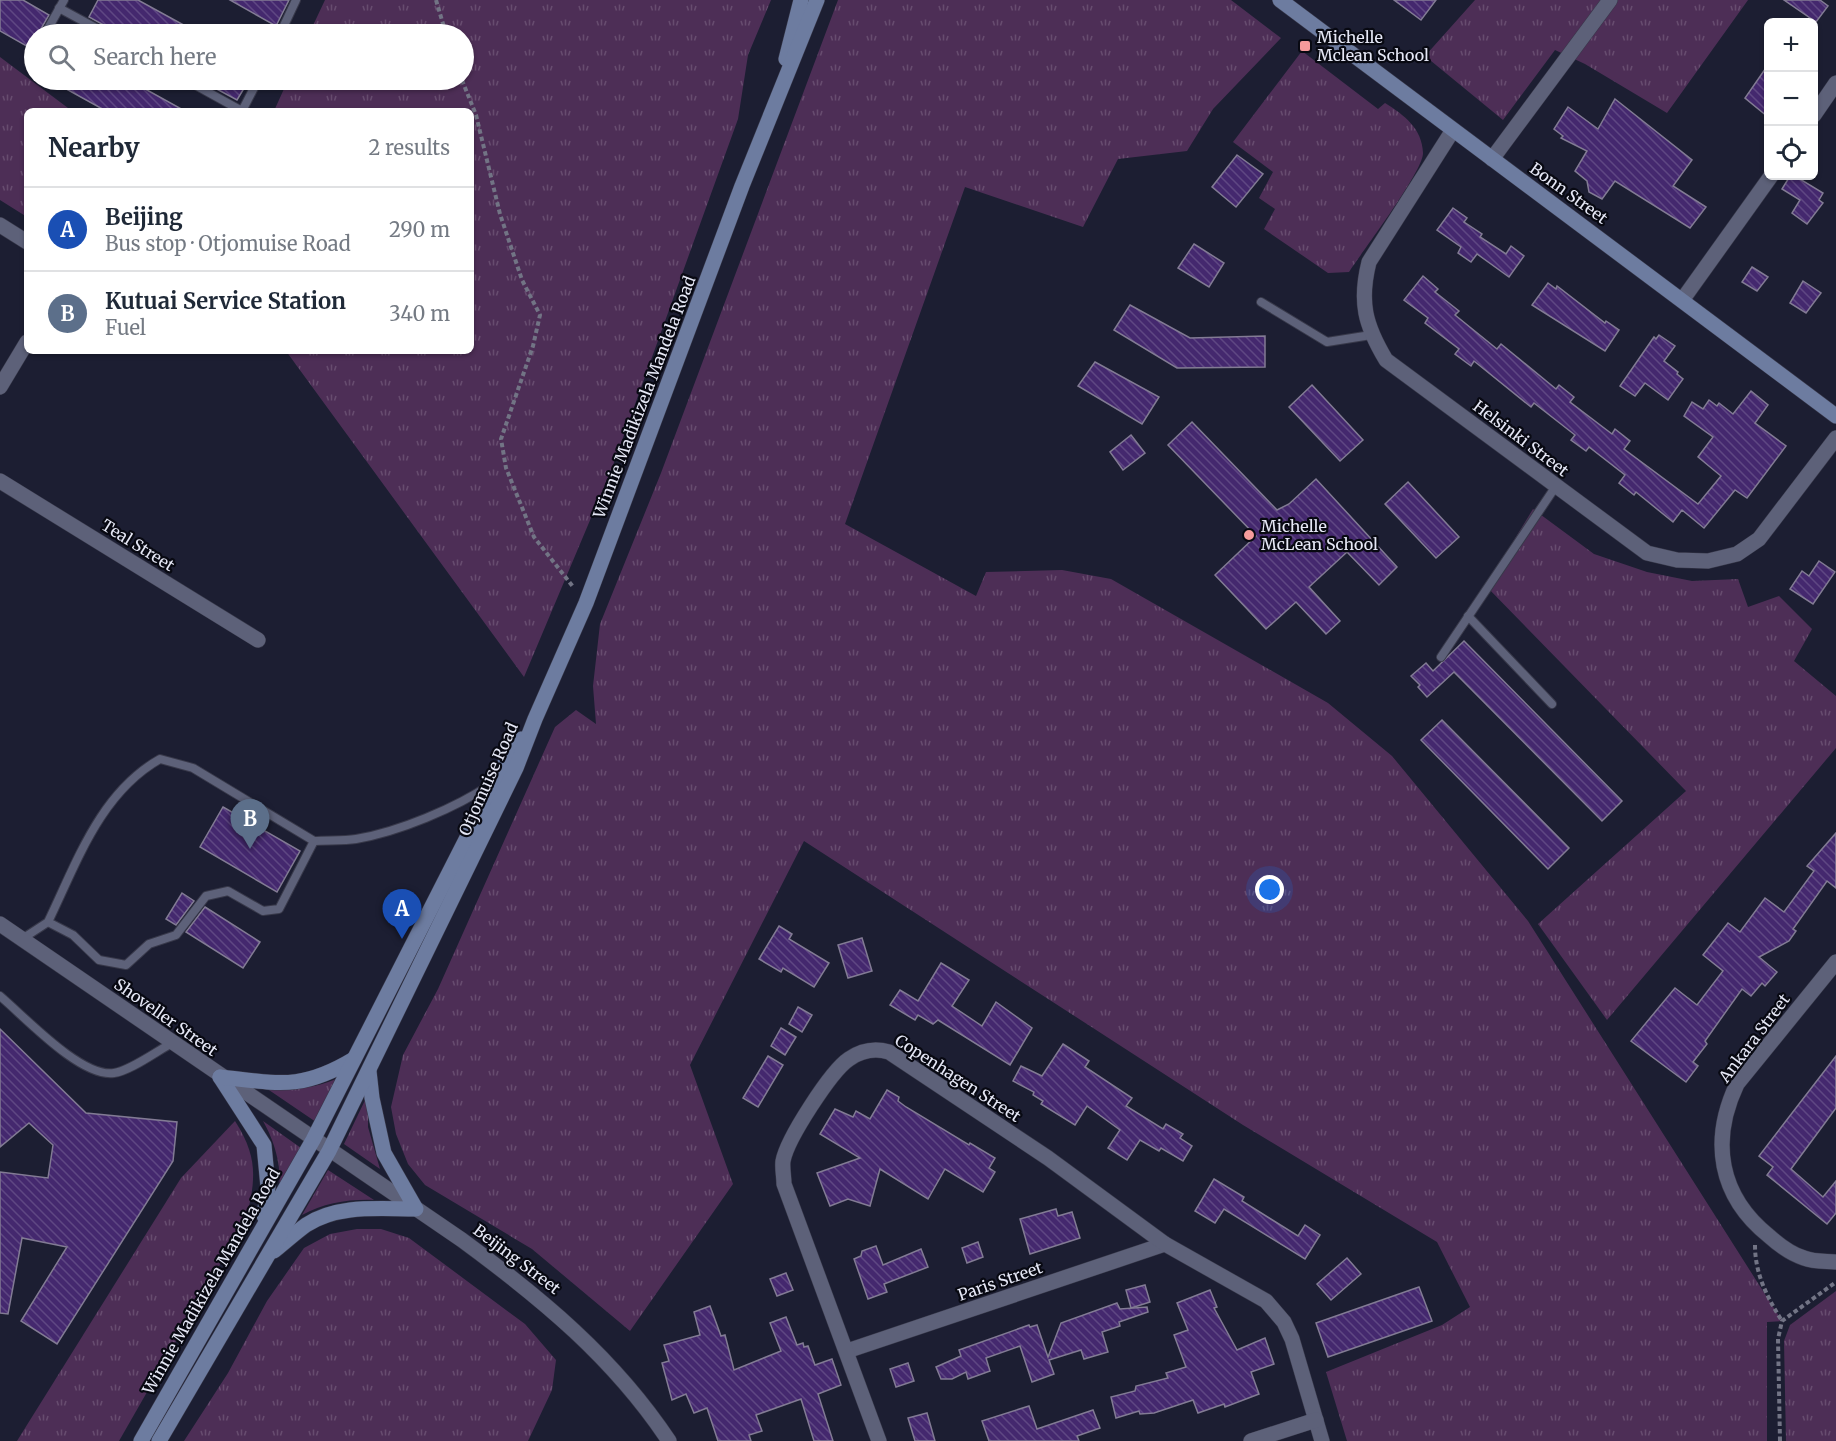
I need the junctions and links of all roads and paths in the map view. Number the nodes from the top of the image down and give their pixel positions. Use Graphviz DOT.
graph roads {
  1 [pos="296,0"];
  2 [pos="436,0"];
  3 [pos="801,0"];
  4 [pos="817,0"];
  5 [pos="1280,0"];
  6 [pos="1610,0"];
  7 [pos="62,4"];
  8 [pos="51,24"];
  9 [pos="91,24"];
  10 [pos="285,24"];
  11 [pos="443,24"];
  12 [pos="1836,83"];
  13 [pos="780,86"];
  14 [pos="204,90"];
  15 [pos="253,90"];
  16 [pos="466,90"];
  17 [pos="237,108"];
  18 [pos="244,108"];
  19 [pos="473,108"];
  20 [pos="1818,109"];
  21 [pos="474,111"];
  22 [pos="1453,130"];
  23 [pos="1492,159"];
  24 [pos="1768,180"];
  25 [pos="0,225"];
  26 [pos="24,240"];
  27 [pos="1683,299"];
  28 [pos="1261,302"];
  29 [pos="1371,335"];
  30 [pos="24,347"];
  31 [pos="0,387"];
  32 [pos="1836,416"];
  33 [pos="1836,438"];
  34 [pos="0,481"];
  35 [pos="1556,486"];
  36 [pos="586,603"];
  37 [pos="1468,616"];
  38 [pos="258,640"];
  39 [pos="1441,657"];
  40 [pos="1552,704"];
  41 [pos="535,719"];
  42 [pos="496,781"];
  43 [pos="314,841"];
  44 [pos="48,922"];
  45 [pos="0,924"];
  46 [pos="22,939"];
  47 [pos="1836,962"];
  48 [pos="0,996"];
  49 [pos="172,1043"];
  50 [pos="354,1059"];
  51 [pos="369,1069"];
  52 [pos="220,1077"];
  53 [pos="313,1140"];
  54 [pos="329,1151"];
  55 [pos="416,1209"];
  56 [pos="1755,1224"];
  57 [pos="257,1238"];
  58 [pos="1165,1244"];
  59 [pos="267,1257"];
  60 [pos="1836,1262"];
  61 [pos="1836,1282"];
  62 [pos="1782,1321"];
  63 [pos="847,1351"];
  64 [pos="1316,1420"];
  65 [pos="141,1441"];
  66 [pos="159,1441"];
  67 [pos="669,1441"];
  68 [pos="879,1441"];
  69 [pos="1251,1441"];
  70 [pos="1322,1441"];
  71 [pos="1780,1441"];
  1 -- 10 [label="lane"];
  2 -- 11 [label="path"];
  3 -- 13 [label="main road, Winnie Madikizela Mandela Road"];
  4 -- 13 [label="main road, Winnie Madikizela Mandela Road"];
  5 -- 22 [label="main road, Bonn Street"];
  6 -- 23 [label="street"];
  7 -- 8 [label="lane"];
  7 -- 9 [label="lane"];
  12 -- 20 [label="street"];
  13 -- 36 [label="main road, Winnie Madikizela Mandela Road"];
  14 -- 17 [label="lane"];
  15 -- 18 [label="lane"];
  16 -- 19 [label="path"];
  21 -- 36 [label="path"];
  22 -- 23 [label="main road, Bonn Street"];
  22 -- 29 [label="street, Helsinki Street"];
  23 -- 27 [label="main road, Bonn Street"];
  24 -- 27 [label="street"];
  25 -- 26 [label="street"];
  27 -- 32 [label="main road, Bonn Street"];
  28 -- 29 [label="lane"];
  29 -- 35 [label="street, Helsinki Street"];
  30 -- 31 [label="street"];
  33 -- 35 [label="street, Helsinki Street"];
  34 -- 38 [label="street, Teal Street"];
  35 -- 37 [label="lane"];
  36 -- 41 [label="main road, Winnie Madikizela Mandela Road"];
  37 -- 39 [label="lane"];
  37 -- 40 [label="lane"];
  41 -- 42 [label="main road, Otjomuise Road"];
  41 -- 51 [label="main road, Otjomuise Road"];
  42 -- 43 [label="lane"];
  42 -- 50 [label="main road, Otjomuise Road"];
  43 -- 44 [label="lane"];
  43 -- 44 [label="lane"];
  44 -- 46 [label="lane"];
  45 -- 46 [label="street, Shoveller Street"];
  46 -- 49 [label="street, Shoveller Street"];
  47 -- 56 [label="street, Ankara Street"];
  48 -- 49 [label="lane"];
  49 -- 52 [label="street, Shoveller Street"];
  50 -- 52 [label="main road"];
  50 -- 53 [label="main road, Otjomuise Road"];
  51 -- 54 [label="main road, Otjomuise Road"];
  51 -- 55 [label="main road"];
  52 -- 53 [label="street, Shoveller Street"];
  52 -- 57 [label="main road"];
  53 -- 54 [label="street, Beijing Street"];
  53 -- 57 [label="main road, Winnie Madikizela Mandela Road"];
  54 -- 55 [label="street, Beijing Street"];
  54 -- 59 [label="main road"];
  55 -- 59 [label="main road"];
  55 -- 67 [label="street, Beijing Street"];
  56 -- 60 [label="street, Ankara Street"];
  56 -- 62 [label="path"];
  57 -- 65 [label="main road, Winnie Madikizela Mandela Road"];
  58 -- 63 [label="street, Paris Street"];
  58 -- 63 [label="street, Copenhagen Street"];
  58 -- 64 [label="street, Copenhagen Street"];
  59 -- 66 [label="main road"];
  61 -- 62 [label="path"];
  62 -- 71 [label="path"];
  63 -- 68 [label="street, Copenhagen Street"];
  64 -- 69 [label="street"];
  64 -- 70 [label="street, Copenhagen Street"];
}
